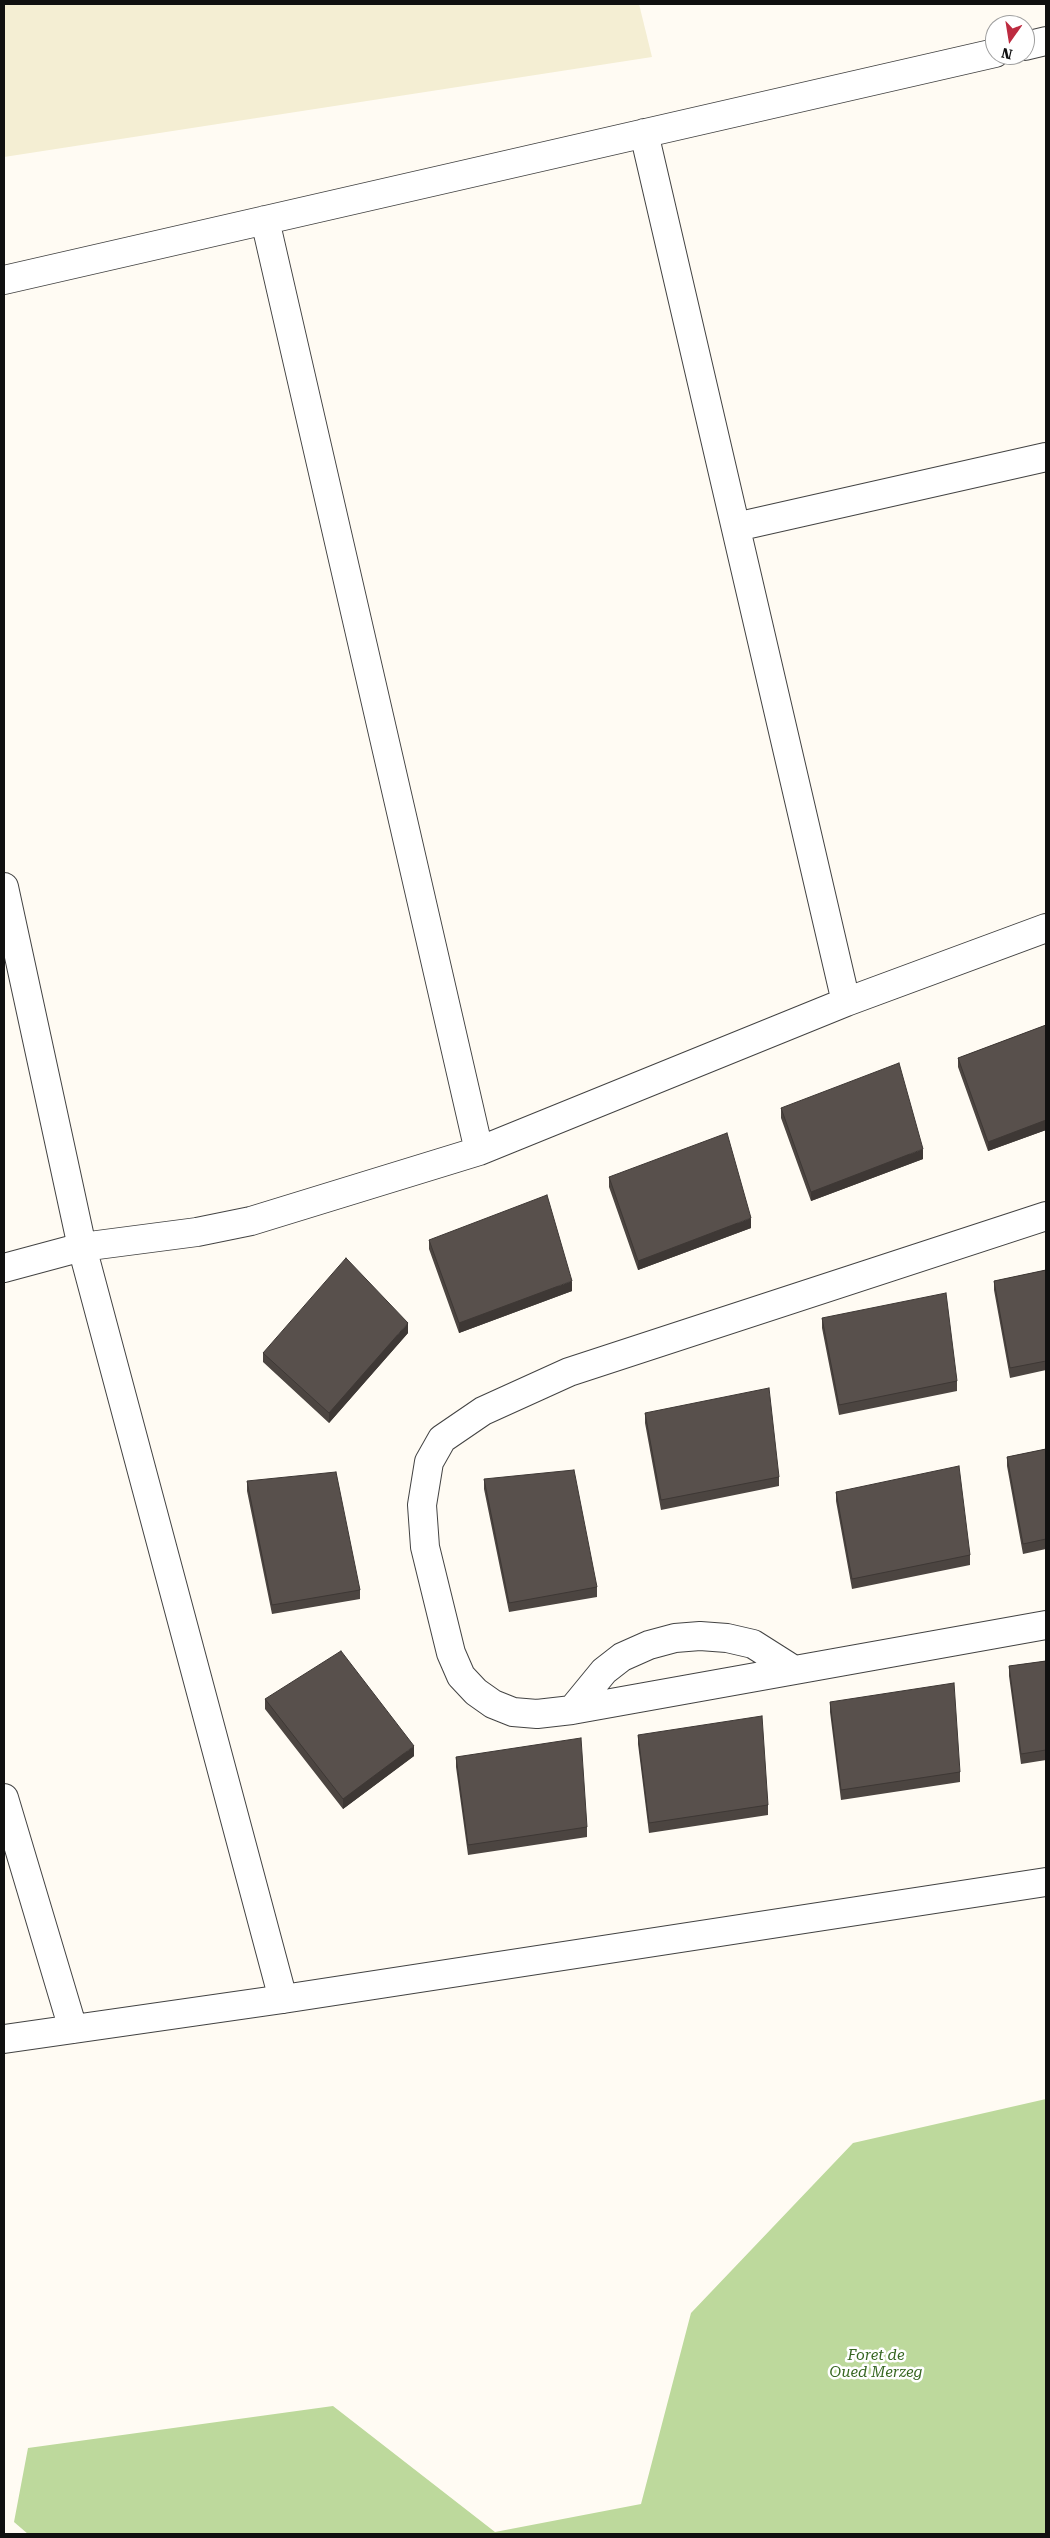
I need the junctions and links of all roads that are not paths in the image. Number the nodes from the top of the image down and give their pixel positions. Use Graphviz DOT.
graph roads {
  1 [pos="985,55"];
  2 [pos="644,133"];
  3 [pos="265,220"];
  4 [pos="4,280"];
  5 [pos="1046,456"];
  6 [pos="736,527"];
  7 [pos="4,887"];
  8 [pos="1046,928"];
  9 [pos="846,1002"];
  10 [pos="479,1151"];
  11 [pos="1046,1216"];
  12 [pos="82,1247"];
  13 [pos="4,1268"];
  14 [pos="1046,1625"];
  15 [pos="794,1670"];
  16 [pos="572,1710"];
  17 [pos="4,1798"];
  18 [pos="1046,1882"];
  19 [pos="283,1999"];
  20 [pos="73,2029"];
  21 [pos="4,2039"];
  1 -- 2 [label="street"];
  2 -- 3 [label="street"];
  2 -- 6 [label="street"];
  3 -- 4 [label="street"];
  3 -- 10 [label="street"];
  5 -- 6 [label="street"];
  6 -- 9 [label="street"];
  7 -- 12 [label="street"];
  8 -- 9 [label="street"];
  9 -- 10 [label="street"];
  10 -- 12 [label="street"];
  11 -- 16 [label="street"];
  12 -- 13 [label="street"];
  12 -- 19 [label="street"];
  14 -- 15 [label="street"];
  15 -- 16 [label="street"];
  15 -- 16 [label="street"];
  17 -- 20 [label="street"];
  18 -- 19 [label="street"];
  19 -- 20 [label="street"];
  20 -- 21 [label="street"];
}
